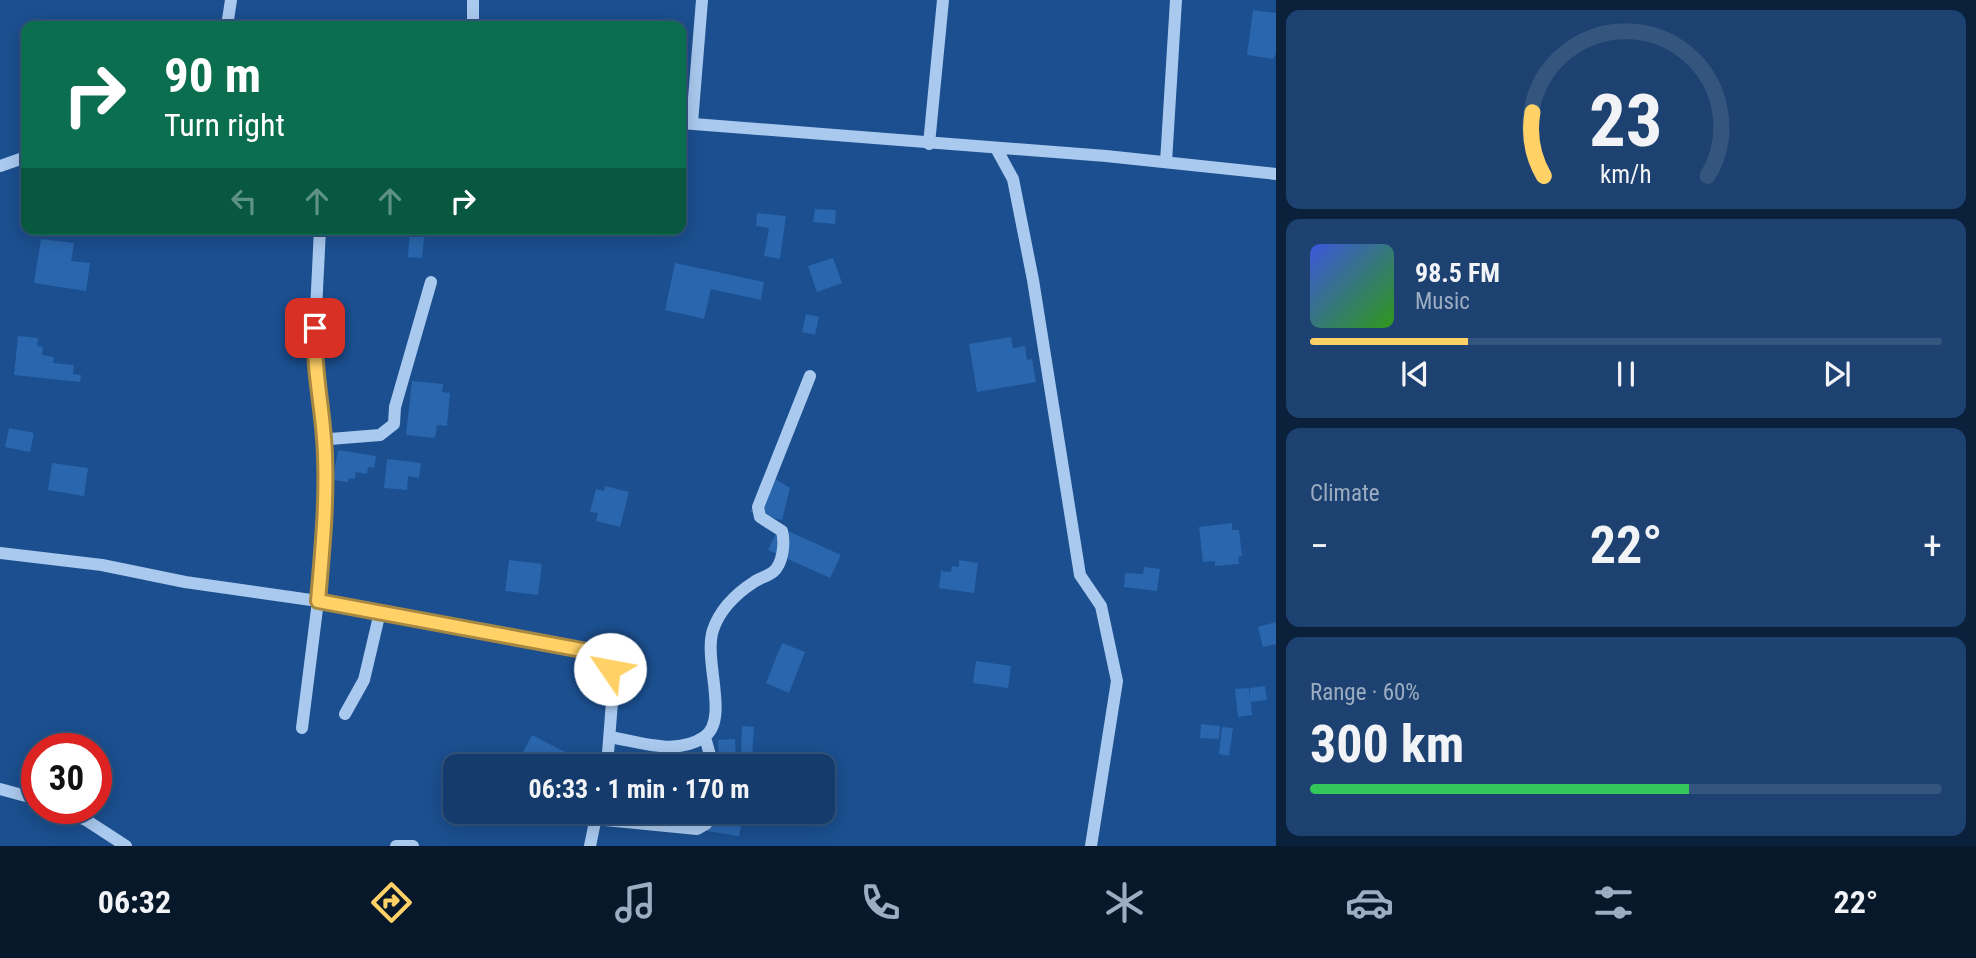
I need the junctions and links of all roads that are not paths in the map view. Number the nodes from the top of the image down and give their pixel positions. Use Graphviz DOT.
graph roads {
  1 [pos="231,0"];
  2 [pos="473,0"];
  3 [pos="702,0"];
  4 [pos="943,0"];
  5 [pos="1176,0"];
  6 [pos="229,21"];
  7 [pos="473,21"];
  8 [pos="686,123"];
  9 [pos="929,144"];
  10 [pos="996,148"];
  11 [pos="21,159"];
  12 [pos="1166,162"];
  13 [pos="0,166"];
  14 [pos="1276,174"];
  15 [pos="320,235"];
  16 [pos="431,282"];
  17 [pos="810,376"];
  18 [pos="325,454"];
  19 [pos="0,552"];
  20 [pos="318,601"];
  21 [pos="380,612"];
  22 [pos="345,715"];
  23 [pos="302,728"];
  24 [pos="610,737"];
  25 [pos="705,737"];
  26 [pos="608,754"];
  27 [pos="710,754"];
  28 [pos="0,789"];
  29 [pos="21,795"];
  30 [pos="92,824"];
  31 [pos="594,824"];
  32 [pos="658,824"];
  33 [pos="706,824"];
  34 [pos="127,846"];
  35 [pos="397,846"];
  36 [pos="413,846"];
  37 [pos="590,846"];
  38 [pos="1091,846"];
  1 -- 6 [label="street"];
  2 -- 7 [label="street"];
  3 -- 8 [label="street"];
  4 -- 9 [label="street"];
  5 -- 12 [label="street"];
  8 -- 9 [label="street"];
  9 -- 10 [label="street"];
  10 -- 12 [label="street"];
  10 -- 38 [label="street"];
  11 -- 13 [label="street"];
  12 -- 14 [label="street"];
  15 -- 18 [label="street"];
  16 -- 18 [label="street"];
  17 -- 25 [label="street"];
  18 -- 20 [label="street"];
  19 -- 20 [label="street"];
  20 -- 21 [label="street"];
  20 -- 23 [label="street"];
  21 -- 22 [label="street"];
  21 -- 24 [label="street"];
  24 -- 25 [label="street"];
  24 -- 26 [label="street"];
  25 -- 27 [label="street"];
  28 -- 29 [label="street"];
  30 -- 34 [label="street"];
  31 -- 37 [label="street"];
  32 -- 33 [label="street"];
  35 -- 36 [label="street"];
}
